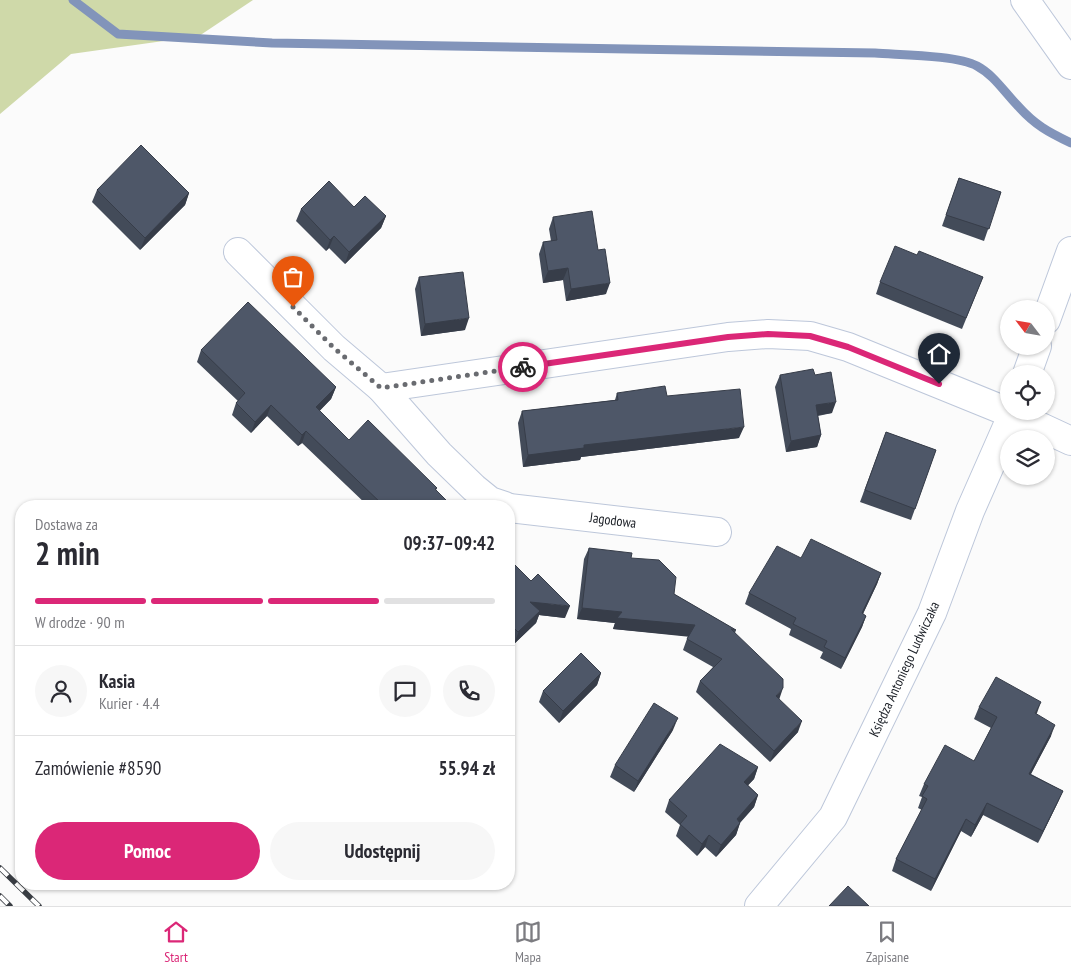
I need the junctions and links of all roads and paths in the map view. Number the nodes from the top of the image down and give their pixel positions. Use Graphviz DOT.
graph roads {
  1 [pos="1025,0"];
  2 [pos="1071,65"];
  3 [pos="1071,251"];
  4 [pos="238,252"];
  5 [pos="1053,300"];
  6 [pos="381,388"];
  7 [pos="1000,407"];
  8 [pos="1009,420"];
  9 [pos="1029,420"];
  10 [pos="1071,441"];
  11 [pos="489,500"];
  12 [pos="515,509"];
  13 [pos="717,532"];
  14 [pos="759,906"];
  1 -- 2 [label="street"];
  3 -- 5 [label="street"];
  4 -- 6 [label="street"];
  6 -- 7 [label="street"];
  6 -- 11 [label="street"];
  8 -- 14 [label="street, Księdza Antoniego Ludwiczaka"];
  9 -- 10 [label="street"];
  12 -- 13 [label="street, Jagodowa"];
}
